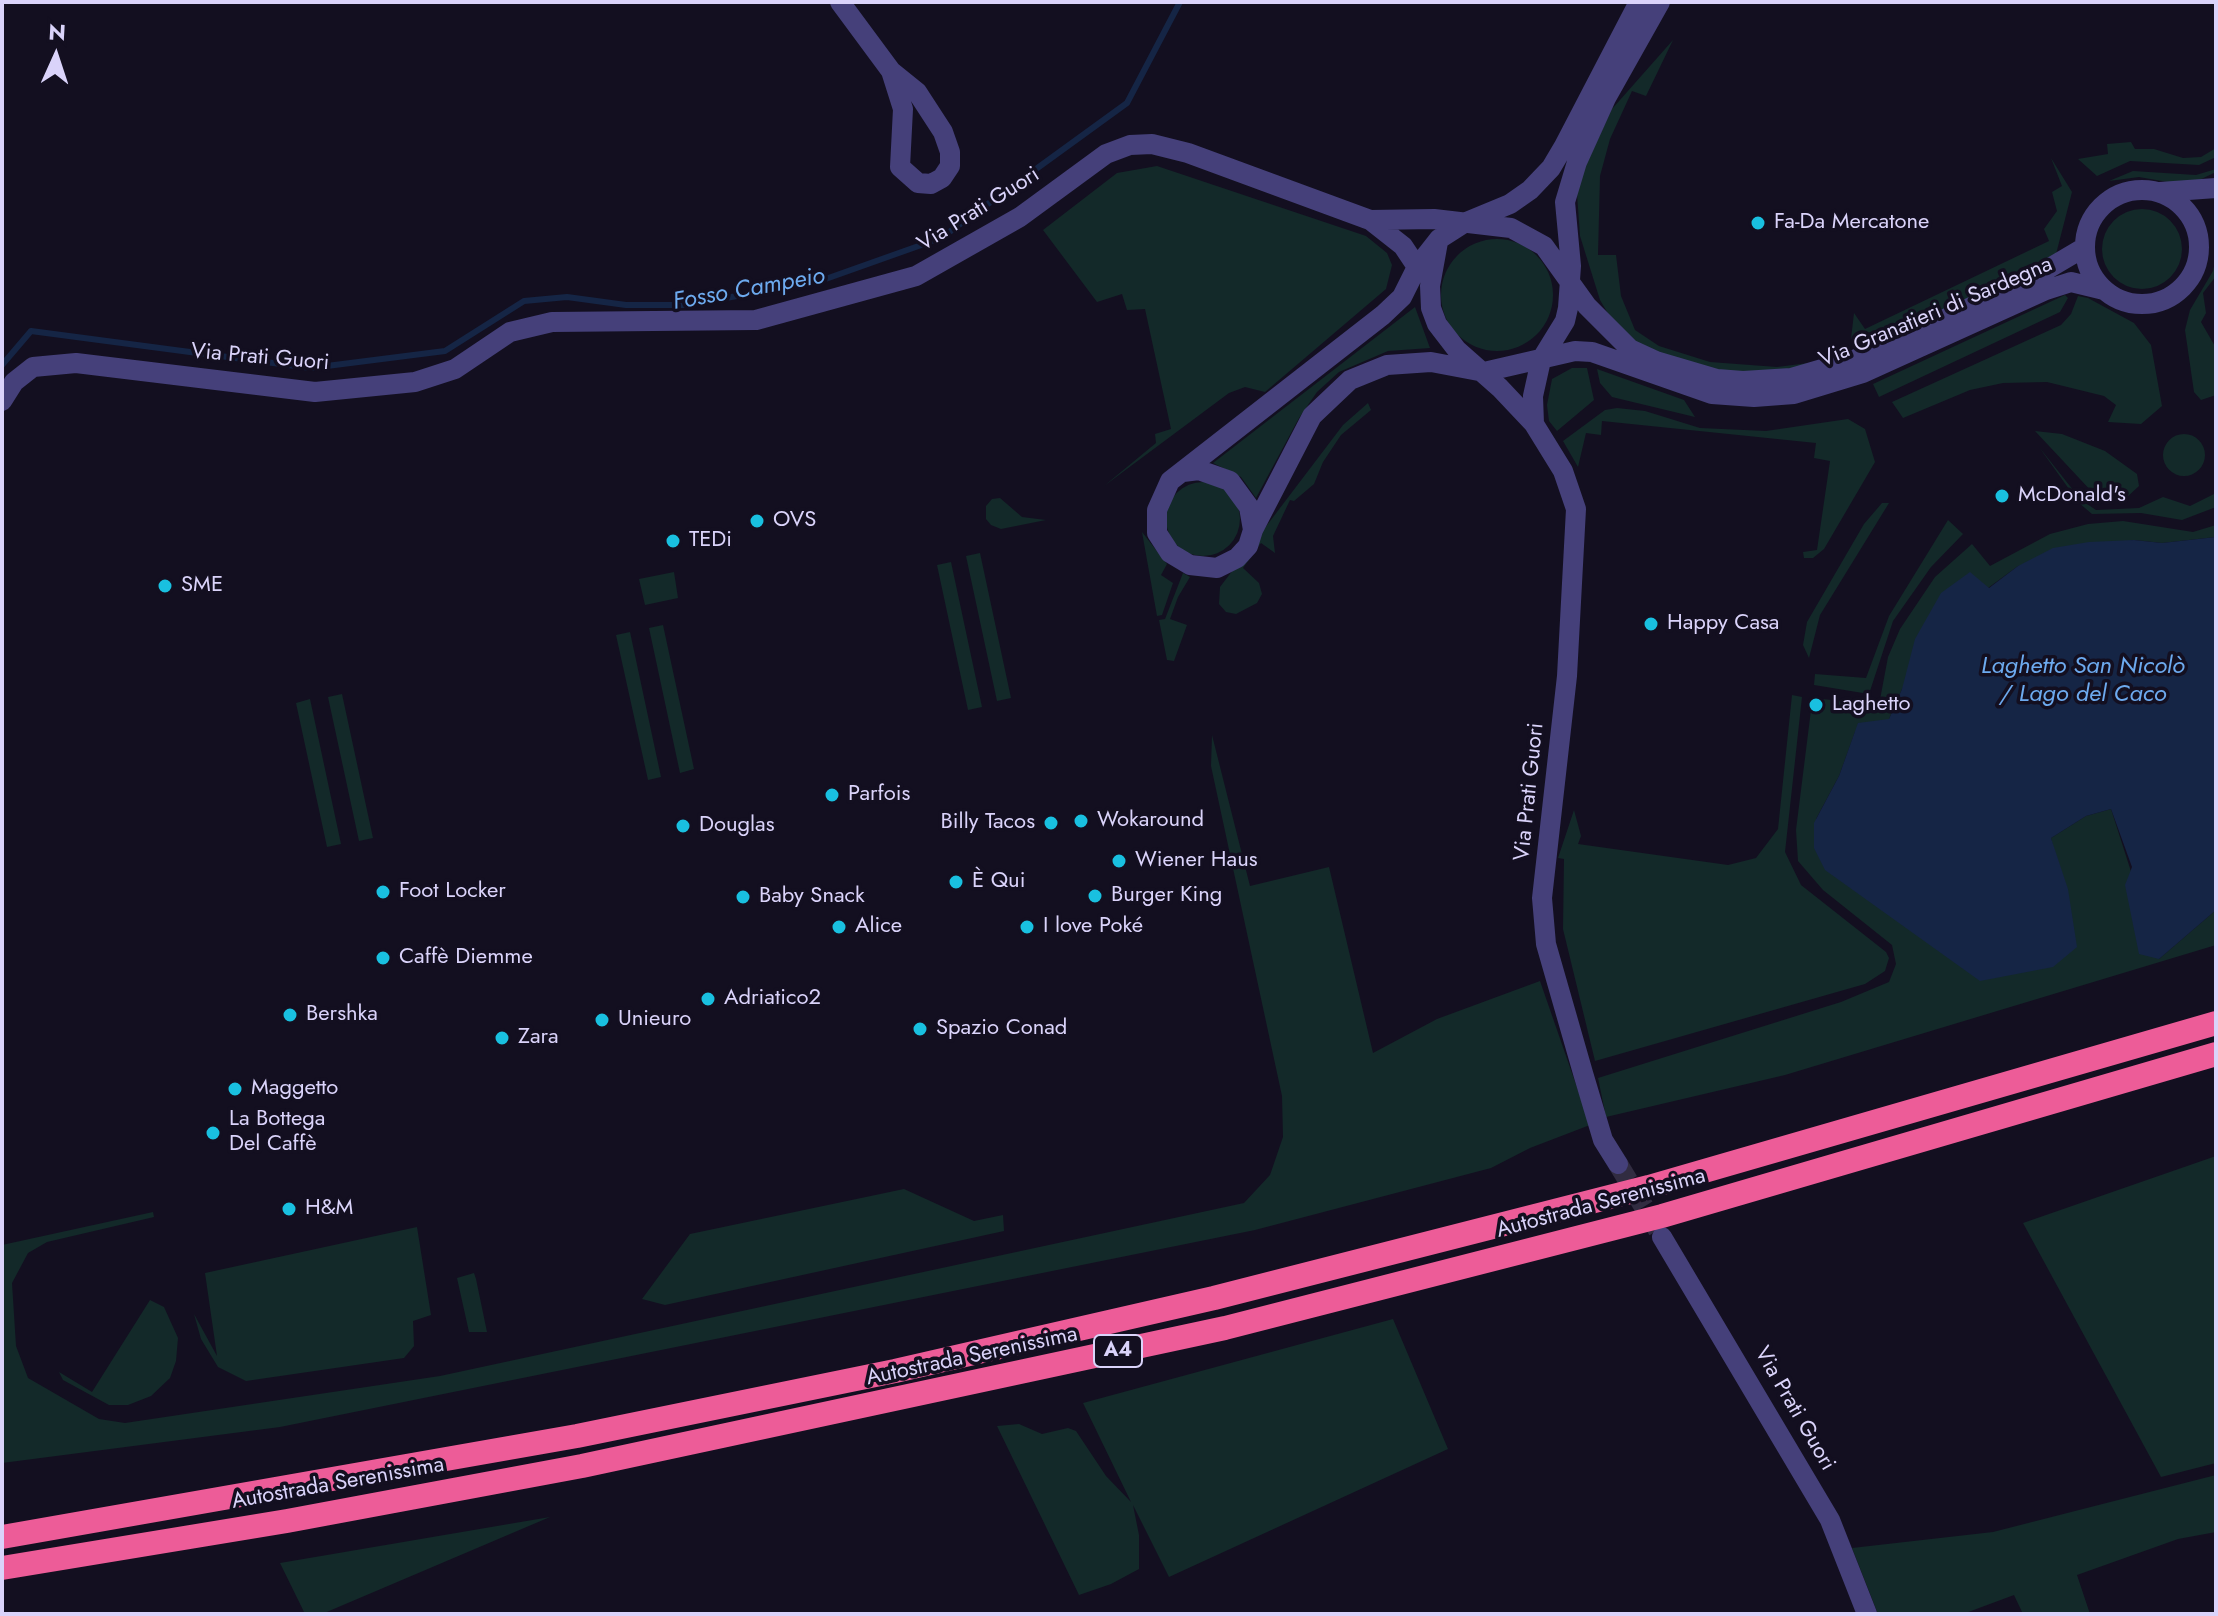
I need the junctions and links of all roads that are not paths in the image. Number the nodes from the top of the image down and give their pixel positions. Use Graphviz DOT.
graph roads {
  1 [pos="840,2"];
  2 [pos="1639,2"];
  3 [pos="1647,2"];
  4 [pos="1660,2"];
  5 [pos="891,71"];
  6 [pos="1606,98"];
  7 [pos="2216,188"];
  8 [pos="2159,192"];
  9 [pos="1370,220"];
  10 [pos="1464,223"];
  11 [pos="2216,224"];
  12 [pos="1439,239"];
  13 [pos="2085,247"];
  14 [pos="2199,249"];
  15 [pos="1417,267"];
  16 [pos="1571,276"];
  17 [pos="2104,290"];
  18 [pos="1541,360"];
  19 [pos="1413,361"];
  20 [pos="1484,372"];
  21 [pos="2,401"];
  22 [pos="1534,424"];
  23 [pos="1183,472"];
  24 [pos="1253,530"];
  25 [pos="2216,1023"];
  26 [pos="2216,1054"];
  27 [pos="1618,1164"];
  28 [pos="1662,1237"];
  29 [pos="2,1537"];
  30 [pos="2,1568"];
  31 [pos="1867,1614"];
  1 -- 5 [label="street"];
  2 -- 10 [label="street, Via Prati Guori"];
  3 -- 6 [label="street"];
  4 -- 6 [label="street"];
  5 -- 5 [label="street"];
  6 -- 16 [label="street"];
  7 -- 8 [label="street"];
  8 -- 13 [label="street"];
  8 -- 14 [label="street"];
  9 -- 10 [label="street, Via Prati Guori"];
  9 -- 15 [label="street, Via Prati Guori"];
  9 -- 21 [label="street, Via Prati Guori"];
  10 -- 12 [label="street, Via Prati Guori"];
  10 -- 16 [label="street"];
  11 -- 14 [label="street, Via Granatieri di Sardegna"];
  12 -- 15 [label="street, Via Prati Guori"];
  12 -- 20 [label="street"];
  13 -- 16 [label="street, Via Granatieri di Sardegna"];
  13 -- 17 [label="street"];
  14 -- 17 [label="street, Via Granatieri di Sardegna"];
  15 -- 23 [label="street, Via Prati Guori"];
  16 -- 18 [label="street"];
  17 -- 18 [label="street, Via Granatieri di Sardegna"];
  18 -- 20 [label="street, Via Granatieri di Sardegna"];
  18 -- 22 [label="street"];
  19 -- 20 [label="street, Via Granatieri di Sardegna"];
  19 -- 24 [label="street, Via Prati Guori"];
  20 -- 22 [label="street, Via Prati Guori"];
  22 -- 27 [label="street, Via Prati Guori"];
  23 -- 24 [label="street"];
  23 -- 24 [label="street, Via Prati Guori"];
  25 -- 29 [label="highway, Autostrada Serenissima / A4"];
  26 -- 30 [label="highway, Autostrada Serenissima / A4"];
  28 -- 31 [label="street, Via Prati Guori"];
}
